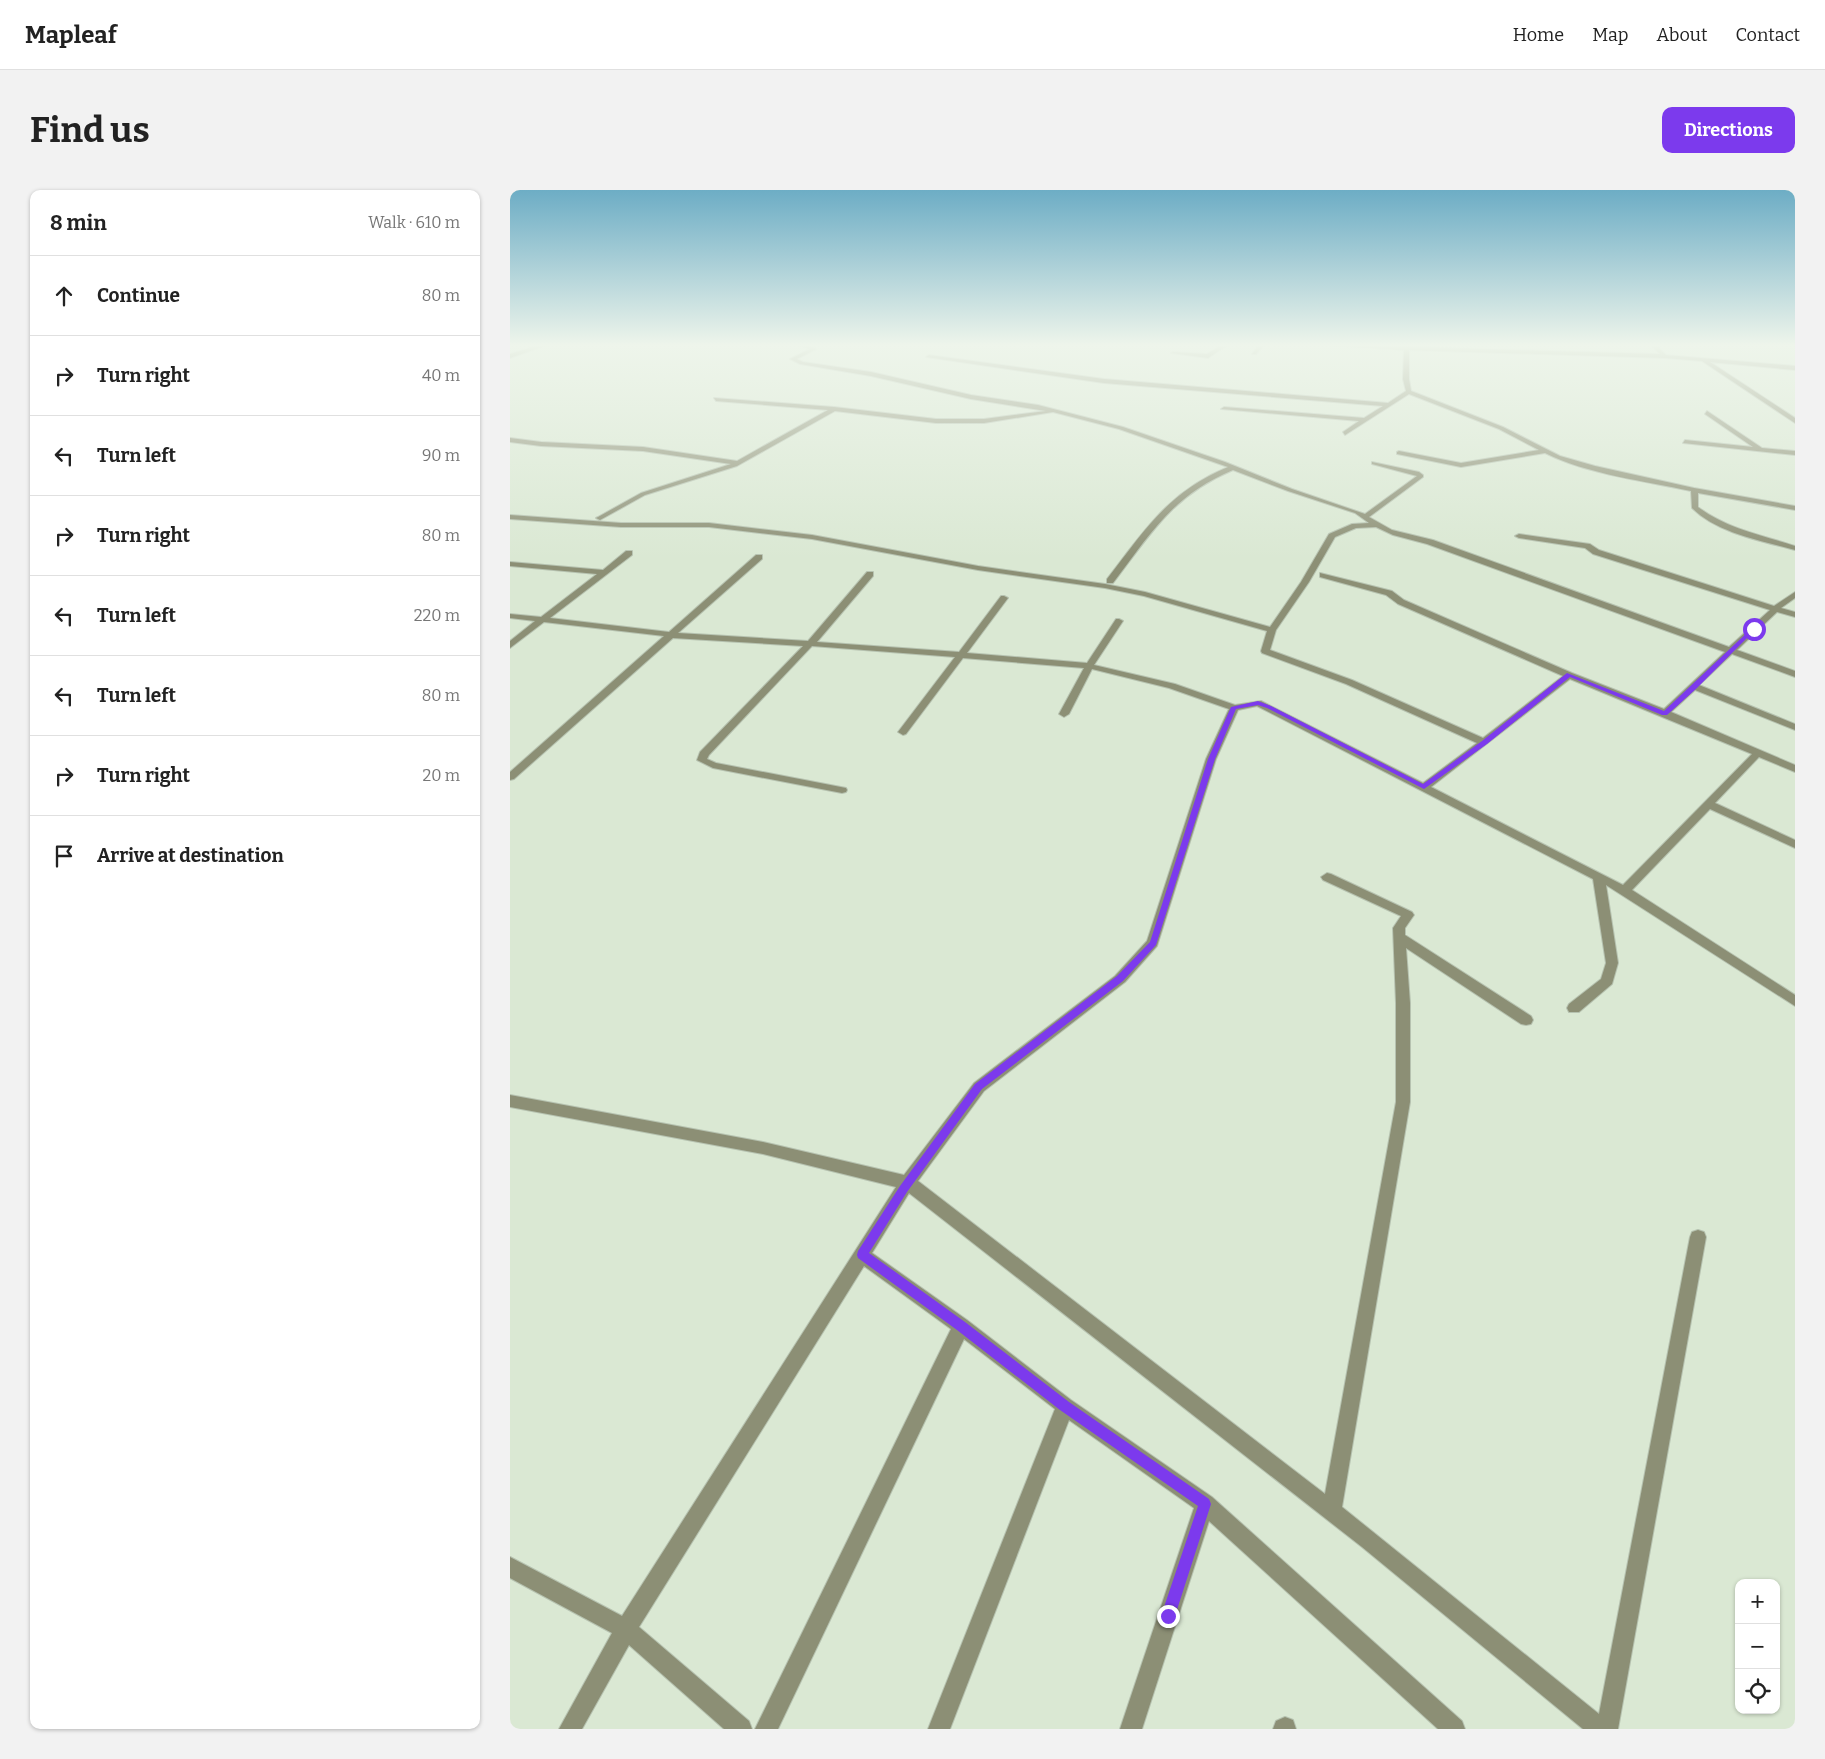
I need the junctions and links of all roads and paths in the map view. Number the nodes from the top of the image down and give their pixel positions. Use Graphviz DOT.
graph roads {
  1 [pos="822,416"];
  2 [pos="900,416"];
  3 [pos="1020,416"];
  4 [pos="1073,416"];
  5 [pos="1312,416"];
  6 [pos="1372,416"];
  7 [pos="1470,416"];
  8 [pos="1711,416"];
  9 [pos="1366,420"];
  10 [pos="1344,433"];
  11 [pos="510,440"];
  12 [pos="1685,442"];
  13 [pos="1761,450"];
  14 [pos="1544,451"];
  15 [pos="1399,453"];
  16 [pos="1795,453"];
  17 [pos="739,463"];
  18 [pos="1374,463"];
  19 [pos="1234,467"];
  20 [pos="1694,490"];
  21 [pos="1795,508"];
  22 [pos="1366,516"];
  23 [pos="510,517"];
  24 [pos="600,518"];
  25 [pos="1376,525"];
  26 [pos="1519,536"];
  27 [pos="1795,548"];
  28 [pos="629,552"];
  29 [pos="759,557"];
  30 [pos="510,564"];
  31 [pos="605,572"];
  32 [pos="870,574"];
  33 [pos="1323,575"];
  34 [pos="1110,581"];
  35 [pos="1795,594"];
  36 [pos="1004,598"];
  37 [pos="1776,608"];
  38 [pos="1795,615"];
  39 [pos="510,616"];
  40 [pos="544,620"];
  41 [pos="1119,621"];
  42 [pos="1272,630"];
  43 [pos="673,634"];
  44 [pos="811,643"];
  45 [pos="510,644"];
  46 [pos="1731,650"];
  47 [pos="960,655"];
  48 [pos="1090,666"];
  49 [pos="1569,674"];
  50 [pos="1795,674"];
  51 [pos="1695,687"];
  52 [pos="1234,708"];
  53 [pos="1664,713"];
  54 [pos="1064,714"];
  55 [pos="1795,728"];
  56 [pos="903,732"];
  57 [pos="1484,742"];
  58 [pos="1758,753"];
  59 [pos="1795,769"];
  60 [pos="510,777"];
  61 [pos="1424,787"];
  62 [pos="842,790"];
  63 [pos="1709,804"];
  64 [pos="1795,844"];
  65 [pos="1599,877"];
  66 [pos="1327,878"];
  67 [pos="1624,890"];
  68 [pos="1399,937"];
  69 [pos="1795,1001"];
  70 [pos="1574,1008"];
  71 [pos="1526,1020"];
  72 [pos="510,1101"];
  73 [pos="908,1183"];
  74 [pos="1698,1237"];
  75 [pos="862,1255"];
  76 [pos="961,1326"];
  77 [pos="1065,1406"];
  78 [pos="1205,1504"];
  79 [pos="1332,1511"];
  80 [pos="510,1566"];
  81 [pos="626,1629"];
  82 [pos="570,1729"];
  83 [pos="741,1729"];
  84 [pos="766,1729"];
  85 [pos="939,1729"];
  86 [pos="1131,1729"];
  87 [pos="1454,1729"];
  88 [pos="1600,1729"];
  89 [pos="1607,1729"];
  1 -- 17 [label="street"];
  2 -- 3 [label="street"];
  4 -- 19 [label="street"];
  5 -- 9 [label="street"];
  6 -- 9 [label="street"];
  7 -- 14 [label="street"];
  8 -- 13 [label="street"];
  9 -- 10 [label="street"];
  11 -- 17 [label="street"];
  12 -- 13 [label="street"];
  13 -- 16 [label="street"];
  14 -- 15 [label="street"];
  14 -- 20 [label="street"];
  17 -- 24 [label="street"];
  18 -- 22 [label="street"];
  19 -- 22 [label="street"];
  19 -- 34 [label="street"];
  20 -- 21 [label="street"];
  20 -- 27 [label="street"];
  22 -- 25 [label="street"];
  23 -- 42 [label="street"];
  25 -- 42 [label="street"];
  25 -- 46 [label="street"];
  26 -- 37 [label="street"];
  28 -- 31 [label="street"];
  29 -- 43 [label="street"];
  30 -- 31 [label="street"];
  31 -- 40 [label="street"];
  32 -- 44 [label="street"];
  33 -- 49 [label="street"];
  35 -- 37 [label="street"];
  36 -- 47 [label="street"];
  37 -- 38 [label="street"];
  37 -- 46 [label="street"];
  39 -- 40 [label="street"];
  40 -- 43 [label="street"];
  40 -- 45 [label="street"];
  41 -- 48 [label="street"];
  42 -- 57 [label="street"];
  43 -- 44 [label="street"];
  43 -- 60 [label="street"];
  44 -- 47 [label="street"];
  44 -- 62 [label="street"];
  46 -- 50 [label="street"];
  46 -- 51 [label="street"];
  47 -- 48 [label="street"];
  47 -- 56 [label="street"];
  48 -- 52 [label="street"];
  48 -- 54 [label="street"];
  49 -- 53 [label="street"];
  49 -- 57 [label="street"];
  51 -- 53 [label="street"];
  51 -- 55 [label="street"];
  52 -- 61 [label="street"];
  52 -- 73 [label="street"];
  53 -- 58 [label="street"];
  57 -- 61 [label="street"];
  58 -- 59 [label="street"];
  58 -- 63 [label="street"];
  61 -- 65 [label="street"];
  63 -- 64 [label="street"];
  63 -- 67 [label="street"];
  65 -- 67 [label="street"];
  65 -- 70 [label="street"];
  66 -- 68 [label="street"];
  67 -- 69 [label="street"];
  68 -- 71 [label="street"];
  68 -- 79 [label="street"];
  72 -- 73 [label="street"];
  73 -- 75 [label="street"];
  73 -- 79 [label="street"];
  74 -- 89 [label="street"];
  75 -- 76 [label="street"];
  75 -- 81 [label="street"];
  76 -- 77 [label="street"];
  76 -- 84 [label="street"];
  77 -- 78 [label="street"];
  77 -- 85 [label="street"];
  78 -- 86 [label="street"];
  78 -- 87 [label="street"];
  79 -- 88 [label="street"];
  80 -- 81 [label="street"];
  81 -- 82 [label="street"];
  81 -- 83 [label="street"];
}
